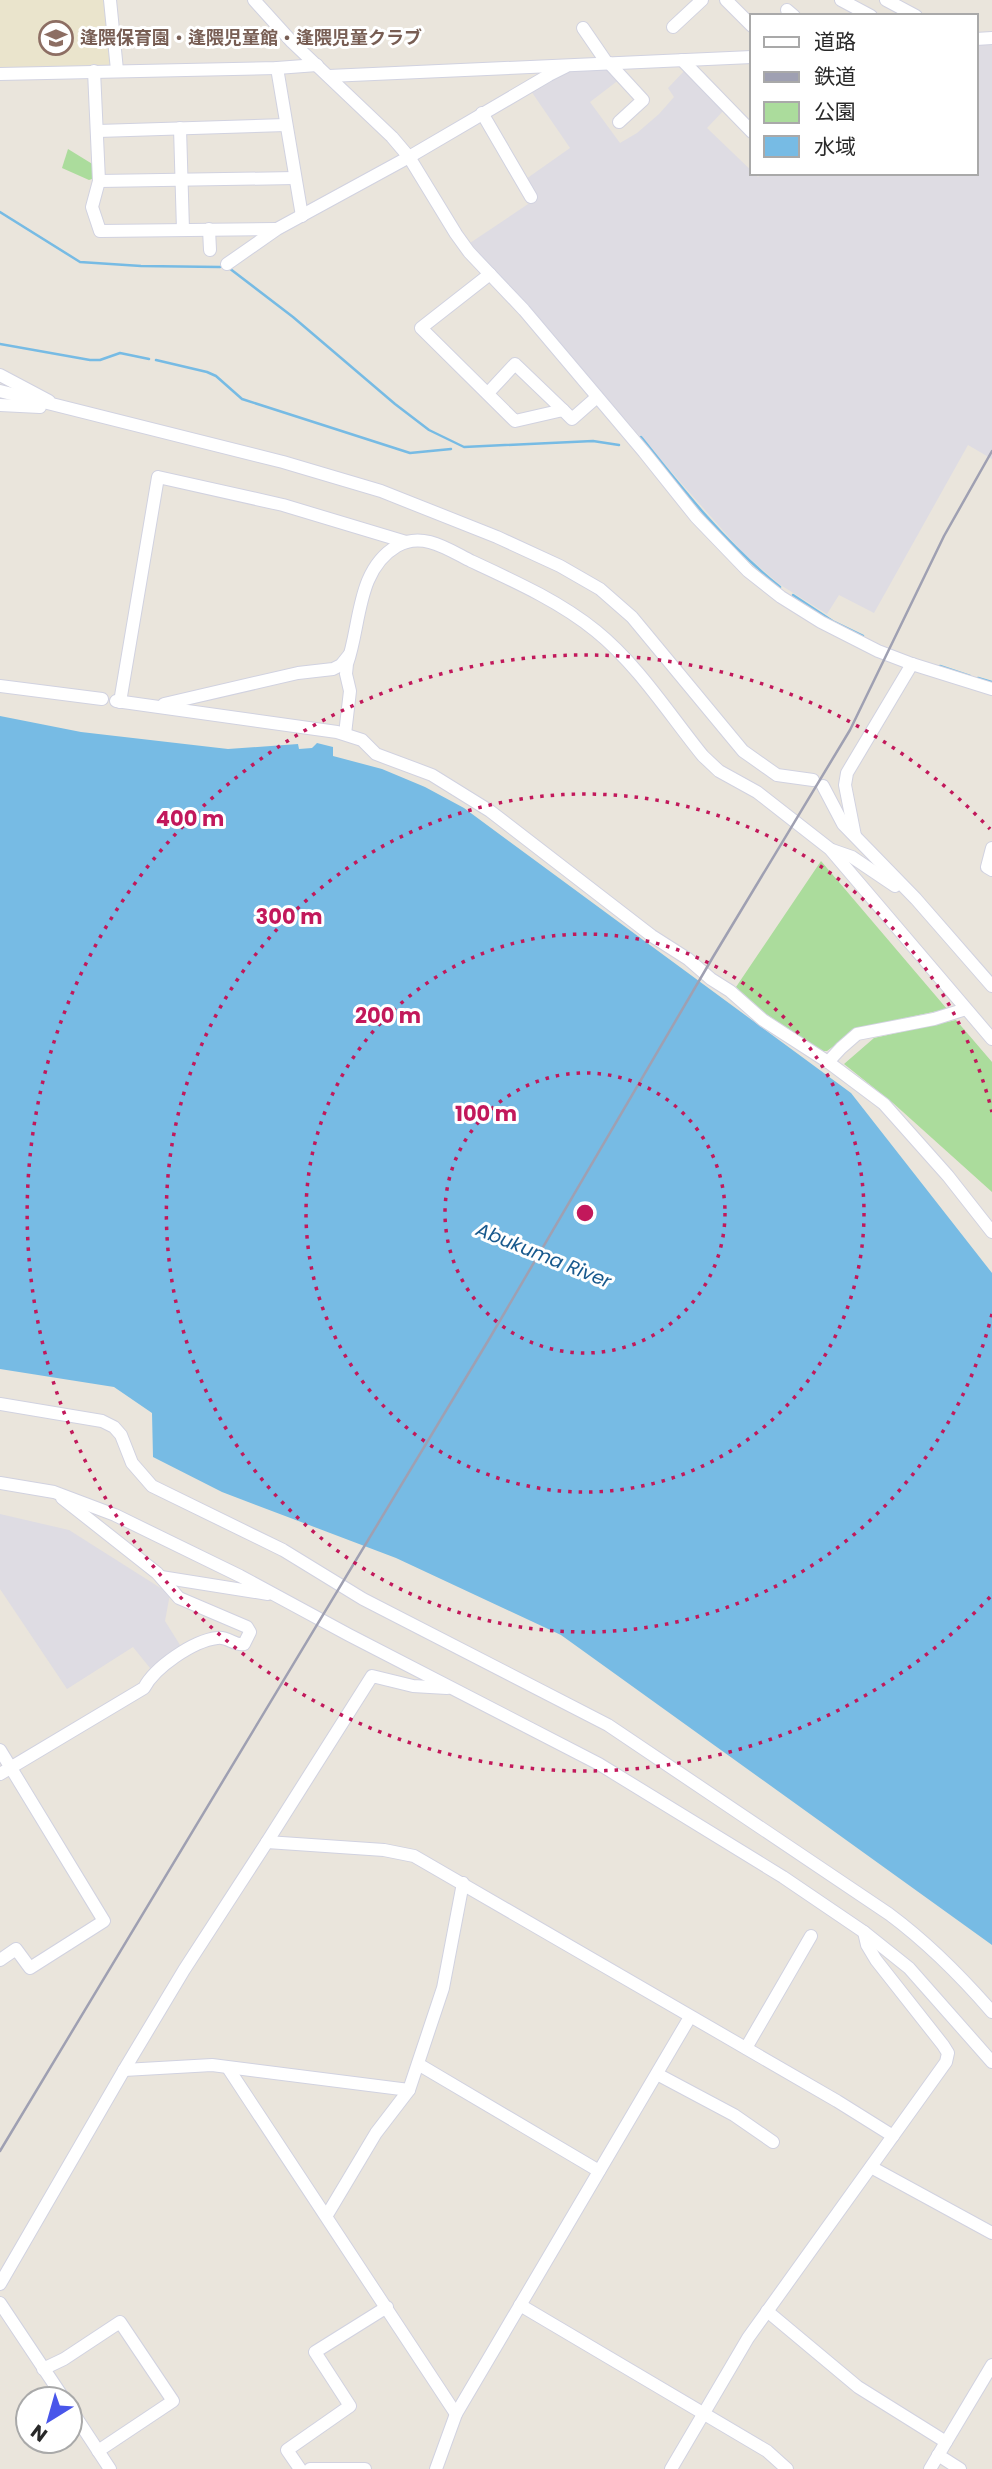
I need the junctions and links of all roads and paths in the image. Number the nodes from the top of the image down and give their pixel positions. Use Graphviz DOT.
graph roads {
  1 [pos="110,0"];
  2 [pos="254,0"];
  3 [pos="702,0"];
  4 [pos="726,0"];
  5 [pos="886,0"];
  6 [pos="839,2"];
  7 [pos="866,14"];
  8 [pos="912,14"];
  9 [pos="750,24"];
  10 [pos="673,27"];
  11 [pos="583,28"];
  12 [pos="750,57"];
  13 [pos="682,60"];
  14 [pos="608,63"];
  15 [pos="572,64"];
  16 [pos="317,65"];
  17 [pos="277,68"];
  18 [pos="117,70"];
  19 [pos="94,71"];
  20 [pos="0,74"];
  21 [pos="329,76"];
  22 [pos="482,113"];
  23 [pos="619,122"];
  24 [pos="286,125"];
  25 [pos="180,128"];
  26 [pos="750,130"];
  27 [pos="98,131"];
  28 [pos="409,157"];
  29 [pos="295,178"];
  30 [pos="182,180"];
  31 [pos="99,181"];
  32 [pos="531,197"];
  33 [pos="302,216"];
  34 [pos="209,229"];
  35 [pos="277,229"];
  36 [pos="183,230"];
  37 [pos="211,250"];
  38 [pos="227,264"];
  39 [pos="490,274"];
  40 [pos="0,375"];
  41 [pos="0,391"];
  42 [pos="488,393"];
  43 [pos="597,397"];
  44 [pos="0,405"];
  45 [pos="58,407"];
  46 [pos="562,410"];
  47 [pos="406,542"];
  48 [pos="351,653"];
  49 [pos="912,664"];
  50 [pos="0,686"];
  51 [pos="992,689"];
  52 [pos="102,699"];
  53 [pos="157,706"];
  54 [pos="345,734"];
  55 [pos="855,837"];
  56 [pos="992,848"];
  57 [pos="831,849"];
  58 [pos="992,870"];
  59 [pos="916,899"];
  60 [pos="992,986"];
  61 [pos="966,1009"];
  62 [pos="992,1039"];
  63 [pos="828,1062"];
  64 [pos="992,1232"];
  65 [pos="0,1404"];
  66 [pos="0,1483"];
  67 [pos="54,1492"];
  68 [pos="161,1577"];
  69 [pos="276,1595"];
  70 [pos="452,1688"];
  71 [pos="0,1750"];
  72 [pos="5,1771"];
  73 [pos="267,1842"];
  74 [pos="463,1884"];
  75 [pos="864,1932"];
  76 [pos="811,1936"];
  77 [pos="0,1960"];
  78 [pos="992,2012"];
  79 [pos="690,2017"];
  80 [pos="746,2048"];
  81 [pos="992,2062"];
  82 [pos="418,2064"];
  83 [pos="228,2068"];
  84 [pos="124,2070"];
  85 [pos="657,2074"];
  86 [pos="409,2091"];
  87 [pos="893,2136"];
  88 [pos="773,2142"];
  89 [pos="871,2167"];
  90 [pos="600,2171"];
  91 [pos="327,2215"];
  92 [pos="992,2233"];
  93 [pos="0,2284"];
  94 [pos="0,2303"];
  95 [pos="520,2305"];
  96 [pos="387,2307"];
  97 [pos="767,2311"];
  98 [pos="992,2365"];
  99 [pos="43,2369"];
  100 [pos="54,2385"];
  101 [pos="456,2414"];
  102 [pos="704,2414"];
  103 [pos="84,2430"];
  104 [pos="946,2442"];
  105 [pos="98,2451"];
  106 [pos="938,2455"];
  107 [pos="110,2469"];
  108 [pos="300,2469"];
  109 [pos="310,2469"];
  110 [pos="365,2469"];
  111 [pos="436,2469"];
  112 [pos="671,2469"];
  113 [pos="787,2469"];
  114 [pos="930,2469"];
  115 [pos="960,2469"];
  1 -- 18 [label="street"];
  2 -- 16 [label="street"];
  3 -- 10 [label="street"];
  4 -- 9 [label="street"];
  5 -- 8 [label="street"];
  6 -- 7 [label="street"];
  11 -- 14 [label="street"];
  12 -- 13 [label="street"];
  13 -- 14 [label="street"];
  13 -- 26 [label="street"];
  14 -- 15 [label="street"];
  14 -- 23 [label="street"];
  15 -- 21 [label="street"];
  15 -- 22 [label="street"];
  16 -- 17 [label="street"];
  16 -- 21 [label="street"];
  17 -- 18 [label="street"];
  17 -- 24 [label="street"];
  18 -- 19 [label="street"];
  19 -- 20 [label="street"];
  19 -- 27 [label="street"];
  21 -- 28 [label="street"];
  22 -- 28 [label="street"];
  22 -- 32 [label="street"];
  24 -- 25 [label="street"];
  24 -- 29 [label="street"];
  25 -- 27 [label="street"];
  25 -- 30 [label="street"];
  27 -- 31 [label="street"];
  28 -- 33 [label="street"];
  28 -- 39 [label="street"];
  29 -- 30 [label="street"];
  29 -- 33 [label="street"];
  30 -- 31 [label="street"];
  30 -- 36 [label="street"];
  31 -- 36 [label="street"];
  33 -- 35 [label="street"];
  34 -- 35 [label="street"];
  34 -- 36 [label="street"];
  34 -- 37 [label="street"];
  35 -- 38 [label="street"];
  39 -- 42 [label="street"];
  39 -- 43 [label="street"];
  40 -- 45 [label="street"];
  41 -- 45 [label="street"];
  42 -- 46 [label="street"];
  42 -- 46 [label="street"];
  43 -- 46 [label="street"];
  43 -- 49 [label="street"];
  44 -- 45 [label="street"];
  45 -- 55 [label="street"];
  47 -- 48 [label="street"];
  47 -- 53 [label="street"];
  47 -- 57 [label="street"];
  48 -- 53 [label="street"];
  48 -- 54 [label="street"];
  49 -- 51 [label="street"];
  49 -- 55 [label="street"];
  50 -- 52 [label="street"];
  53 -- 54 [label="street"];
  54 -- 63 [label="street"];
  55 -- 59 [label="street"];
  56 -- 58 [label="street"];
  57 -- 59 [label="street"];
  57 -- 61 [label="street"];
  59 -- 60 [label="street"];
  61 -- 62 [label="street"];
  61 -- 63 [label="street"];
  63 -- 64 [label="street"];
  65 -- 78 [label="street"];
  66 -- 67 [label="street"];
  67 -- 68 [label="street"];
  67 -- 69 [label="street"];
  68 -- 69 [label="street"];
  68 -- 72 [label="street"];
  69 -- 70 [label="street"];
  70 -- 73 [label="street"];
  70 -- 75 [label="street"];
  71 -- 72 [label="street"];
  72 -- 77 [label="street"];
  73 -- 74 [label="street"];
  73 -- 84 [label="street"];
  74 -- 79 [label="street"];
  74 -- 82 [label="street"];
  75 -- 81 [label="street"];
  75 -- 87 [label="street"];
  76 -- 80 [label="street"];
  79 -- 80 [label="street"];
  79 -- 85 [label="street"];
  80 -- 87 [label="street"];
  82 -- 86 [label="street"];
  82 -- 90 [label="street"];
  83 -- 84 [label="street"];
  83 -- 86 [label="street"];
  83 -- 91 [label="street"];
  84 -- 93 [label="street"];
  85 -- 88 [label="street"];
  85 -- 90 [label="street"];
  86 -- 91 [label="street"];
  87 -- 89 [label="street"];
  89 -- 92 [label="street"];
  89 -- 97 [label="street"];
  90 -- 95 [label="street"];
  91 -- 96 [label="street"];
  94 -- 99 [label="street"];
  95 -- 101 [label="street"];
  95 -- 102 [label="street"];
  96 -- 101 [label="street"];
  96 -- 108 [label="street"];
  97 -- 102 [label="street"];
  97 -- 104 [label="street"];
  98 -- 104 [label="street"];
  99 -- 100 [label="street"];
  99 -- 105 [label="street"];
  101 -- 111 [label="street"];
  102 -- 112 [label="street"];
  102 -- 113 [label="street"];
  103 -- 105 [label="street"];
  104 -- 106 [label="street"];
  105 -- 107 [label="street"];
  106 -- 114 [label="street"];
  106 -- 115 [label="street"];
  109 -- 110 [label="street"];
}
